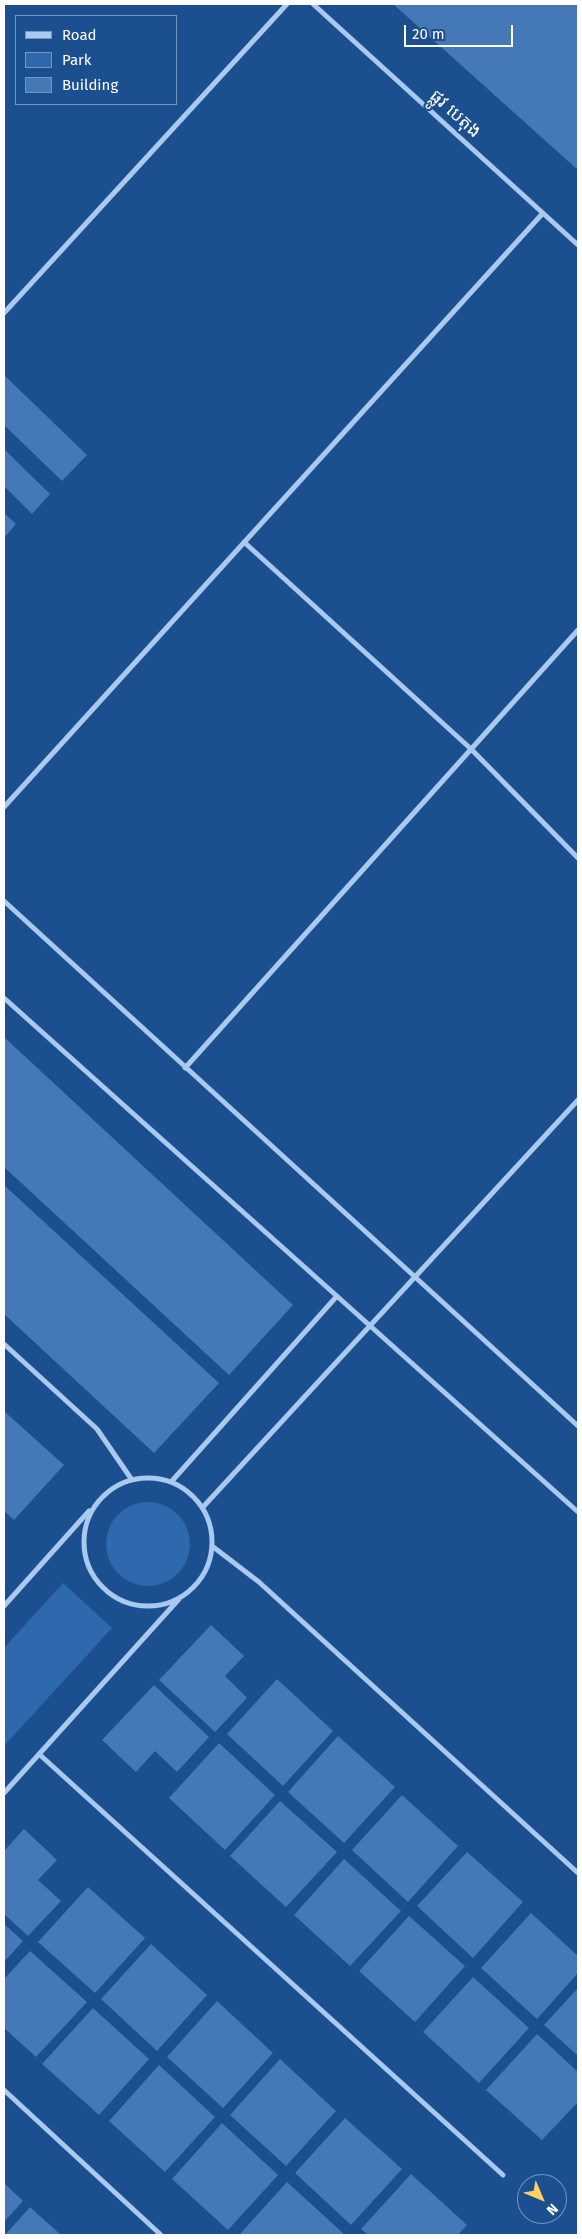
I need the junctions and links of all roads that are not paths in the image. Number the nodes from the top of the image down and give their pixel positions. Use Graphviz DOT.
graph roads {
  1 [pos="287,4"];
  2 [pos="313,4"];
  3 [pos="543,213"];
  4 [pos="578,245"];
  5 [pos="4,313"];
  6 [pos="244,542"];
  7 [pos="578,630"];
  8 [pos="471,749"];
  9 [pos="4,807"];
  10 [pos="578,858"];
  11 [pos="4,901"];
  12 [pos="4,998"];
  13 [pos="185,1068"];
  14 [pos="578,1100"];
  15 [pos="416,1278"];
  16 [pos="337,1296"];
  17 [pos="370,1326"];
  18 [pos="4,1344"];
  19 [pos="578,1426"];
  20 [pos="132,1480"];
  21 [pos="172,1481"];
  22 [pos="98,1502"];
  23 [pos="203,1507"];
  24 [pos="578,1512"];
  25 [pos="212,1546"];
  26 [pos="180,1598"];
  27 [pos="4,1606"];
  28 [pos="39,1754"];
  29 [pos="4,1793"];
  30 [pos="578,1873"];
  31 [pos="4,2090"];
  32 [pos="503,2175"];
  33 [pos="161,2235"];
  1 -- 5 [label="street"];
  2 -- 3 [label="street, ផ្លូវ បេតុង"];
  3 -- 4 [label="street, ផ្លូវ បេតុង"];
  3 -- 6 [label="street"];
  6 -- 8 [label="street"];
  6 -- 9 [label="street"];
  7 -- 8 [label="street"];
  8 -- 10 [label="street"];
  8 -- 13 [label="street"];
  11 -- 13 [label="street"];
  12 -- 16 [label="street"];
  13 -- 15 [label="street"];
  14 -- 15 [label="street"];
  15 -- 17 [label="street"];
  15 -- 19 [label="street"];
  16 -- 17 [label="street"];
  16 -- 21 [label="street"];
  17 -- 23 [label="street"];
  17 -- 24 [label="street"];
  18 -- 20 [label="street"];
  20 -- 21 [label="street"];
  20 -- 22 [label="street"];
  21 -- 23 [label="street"];
  22 -- 26 [label="street"];
  22 -- 27 [label="street"];
  23 -- 25 [label="street"];
  25 -- 26 [label="street"];
  25 -- 30 [label="street"];
  26 -- 28 [label="street"];
  28 -- 29 [label="street"];
  28 -- 32 [label="street"];
  31 -- 33 [label="street"];
}
